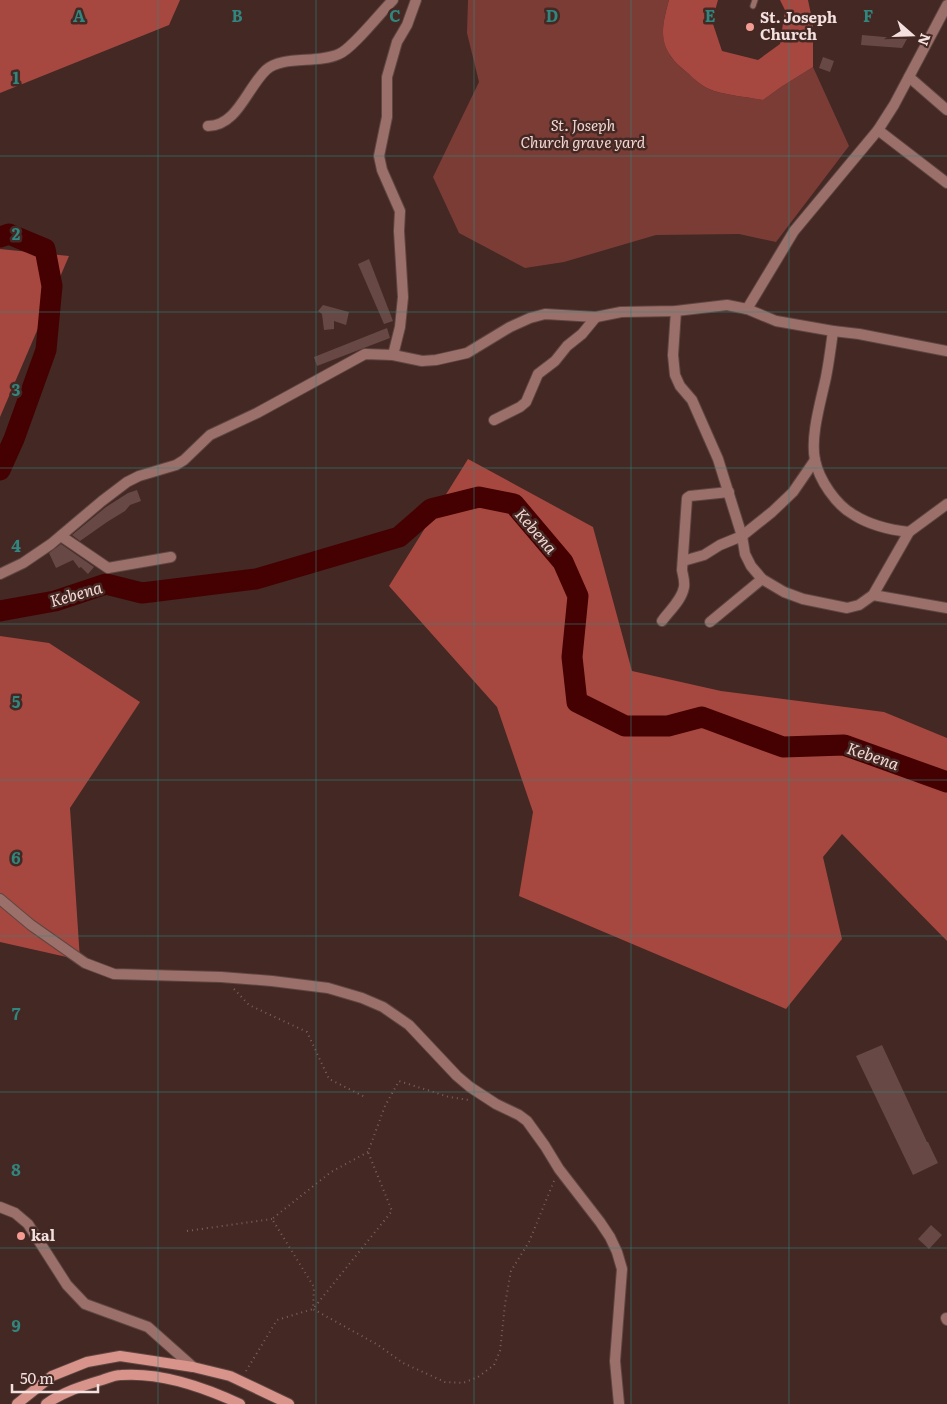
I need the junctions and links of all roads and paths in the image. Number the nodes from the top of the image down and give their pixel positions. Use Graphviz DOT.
graph roads {
  1 [pos="393,0"];
  2 [pos="416,0"];
  3 [pos="947,5"];
  4 [pos="942,24"];
  5 [pos="909,78"];
  6 [pos="947,110"];
  7 [pos="208,126"];
  8 [pos="878,130"];
  9 [pos="947,183"];
  10 [pos="747,309"];
  11 [pos="676,312"];
  12 [pos="596,317"];
  13 [pos="833,331"];
  14 [pos="947,351"];
  15 [pos="393,355"];
  16 [pos="494,420"];
  17 [pos="815,460"];
  18 [pos="729,492"];
  19 [pos="947,504"];
  20 [pos="909,532"];
  21 [pos="61,536"];
  22 [pos="742,536"];
  23 [pos="171,557"];
  24 [pos="683,561"];
  25 [pos="0,574"];
  26 [pos="762,579"];
  27 [pos="873,595"];
  28 [pos="947,608"];
  29 [pos="662,621"];
  30 [pos="710,622"];
  31 [pos="0,899"];
  32 [pos="221,977"];
  33 [pos="365,1097"];
  34 [pos="478,1101"];
  35 [pos="368,1152"];
  36 [pos="559,1169"];
  37 [pos="0,1207"];
  38 [pos="272,1219"];
  39 [pos="187,1231"];
  40 [pos="313,1309"];
  41 [pos="193,1368"];
  42 [pos="240,1380"];
  43 [pos="17,1404"];
  44 [pos="46,1404"];
  45 [pos="240,1404"];
  46 [pos="289,1404"];
  47 [pos="619,1404"];
  1 -- 7 [label="street"];
  2 -- 15 [label="street"];
  3 -- 4 [label="street"];
  4 -- 5 [label="street"];
  5 -- 6 [label="street"];
  5 -- 8 [label="street"];
  8 -- 9 [label="street"];
  8 -- 10 [label="street"];
  10 -- 11 [label="street"];
  10 -- 13 [label="street"];
  11 -- 12 [label="street"];
  11 -- 18 [label="street"];
  12 -- 15 [label="street"];
  12 -- 16 [label="street"];
  13 -- 14 [label="street"];
  13 -- 17 [label="street"];
  15 -- 21 [label="street"];
  17 -- 20 [label="street"];
  17 -- 22 [label="street"];
  18 -- 22 [label="street"];
  18 -- 24 [label="street"];
  19 -- 20 [label="street"];
  20 -- 27 [label="street"];
  21 -- 23 [label="street"];
  21 -- 25 [label="street"];
  22 -- 24 [label="street"];
  22 -- 26 [label="street"];
  24 -- 29 [label="street"];
  26 -- 27 [label="street"];
  26 -- 30 [label="street"];
  27 -- 28 [label="street"];
  31 -- 32 [label="street"];
  32 -- 33 [label="path"];
  32 -- 36 [label="street"];
  34 -- 35 [label="path"];
  35 -- 38 [label="path"];
  35 -- 40 [label="path"];
  36 -- 40 [label="path"];
  36 -- 47 [label="street"];
  37 -- 41 [label="street"];
  38 -- 39 [label="path"];
  38 -- 40 [label="path"];
  40 -- 42 [label="path"];
  41 -- 42 [label="main road"];
  41 -- 43 [label="main road"];
  42 -- 46 [label="main road"];
  44 -- 45 [label="main road"];
}
